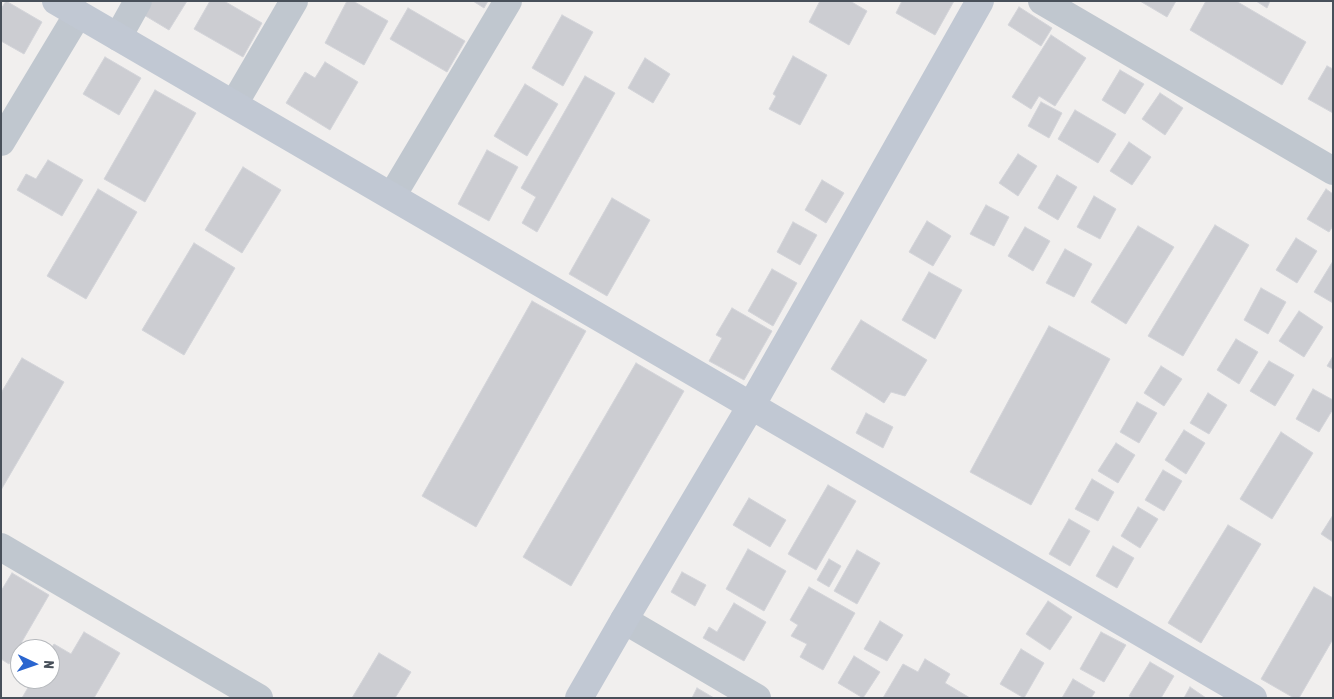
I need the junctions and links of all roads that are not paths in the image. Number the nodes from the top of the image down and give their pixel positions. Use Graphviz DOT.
graph roads {
  1 [pos="138,1"];
  2 [pos="294,1"];
  3 [pos="508,1"];
  4 [pos="980,1"];
  5 [pos="1042,1"];
  6 [pos="67,8"];
  7 [pos="118,37"];
  8 [pos="234,104"];
  9 [pos="1,142"];
  10 [pos="1333,171"];
  11 [pos="392,196"];
  12 [pos="751,406"];
  13 [pos="1,547"];
  14 [pos="624,620"];
  15 [pos="259,698"];
  16 [pos="579,698"];
  17 [pos="757,698"];
  18 [pos="1253,698"];
  1 -- 7 [label="street"];
  2 -- 8 [label="street"];
  3 -- 11 [label="street"];
  4 -- 12 [label="street"];
  5 -- 10 [label="street"];
  6 -- 7 [label="street"];
  6 -- 9 [label="street"];
  7 -- 8 [label="street"];
  8 -- 11 [label="street"];
  11 -- 12 [label="street"];
  12 -- 14 [label="street"];
  12 -- 18 [label="street"];
  13 -- 15 [label="street"];
  14 -- 16 [label="street"];
  14 -- 17 [label="street"];
}
